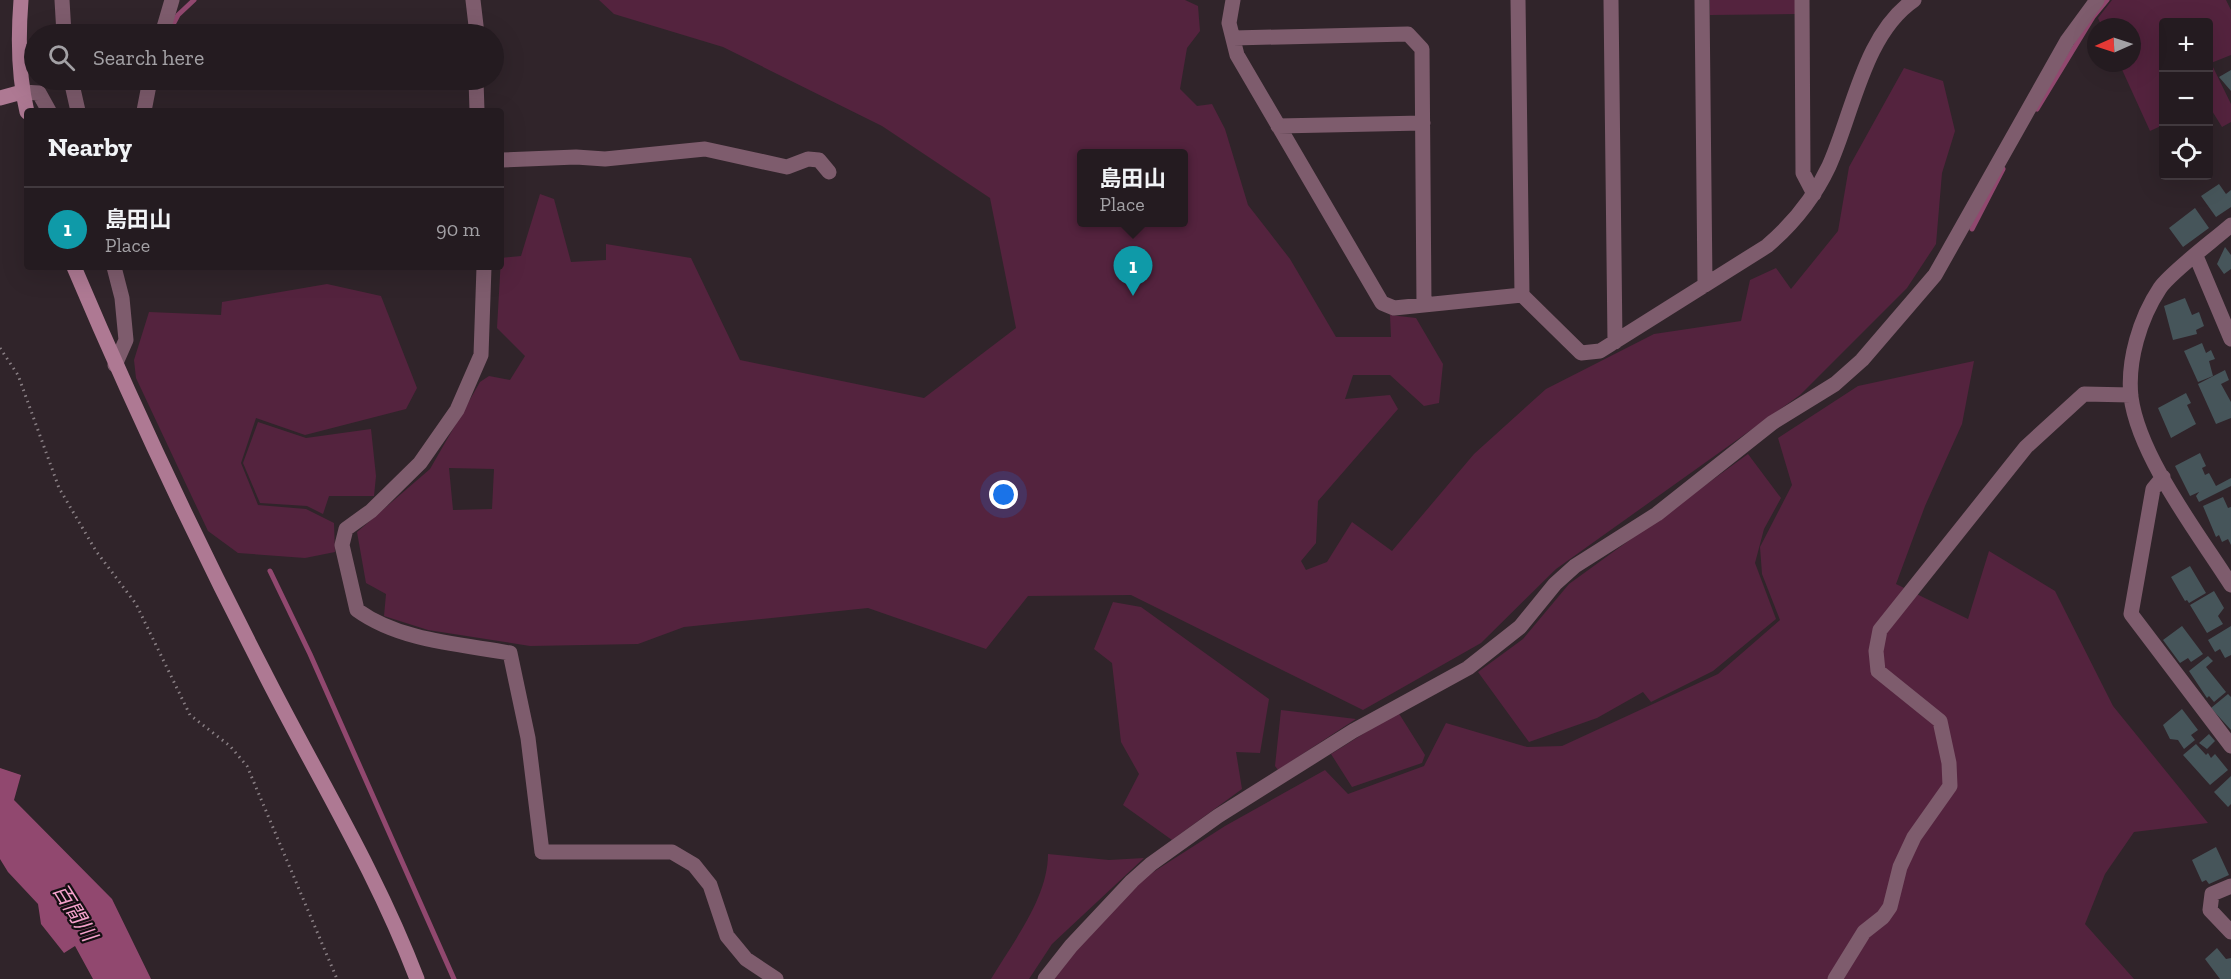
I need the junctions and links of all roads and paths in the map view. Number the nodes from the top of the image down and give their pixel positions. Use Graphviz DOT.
graph roads {
  1 [pos="21,0"];
  2 [pos="62,0"];
  3 [pos="172,0"];
  4 [pos="473,0"];
  5 [pos="1233,0"];
  6 [pos="1518,0"];
  7 [pos="1611,0"];
  8 [pos="1702,0"];
  9 [pos="1802,0"];
  10 [pos="1914,0"];
  11 [pos="2097,0"];
  12 [pos="63,24"];
  13 [pos="165,24"];
  14 [pos="476,24"];
  15 [pos="1233,38"];
  16 [pos="73,90"];
  17 [pos="148,90"];
  18 [pos="476,90"];
  19 [pos="22,92"];
  20 [pos="0,98"];
  21 [pos="26,108"];
  22 [pos="47,108"];
  23 [pos="77,108"];
  24 [pos="145,108"];
  25 [pos="477,108"];
  26 [pos="1423,123"];
  27 [pos="1278,126"];
  28 [pos="504,160"];
  29 [pos="829,172"];
  30 [pos="1814,194"];
  31 [pos="2231,225"];
  32 [pos="2196,256"];
  33 [pos="75,270"];
  34 [pos="115,270"];
  35 [pos="484,270"];
  36 [pos="1705,285"];
  37 [pos="1522,295"];
  38 [pos="1424,305"];
  39 [pos="2231,339"];
  40 [pos="1615,342"];
  41 [pos="0,348"];
  42 [pos="116,365"];
  43 [pos="2131,395"];
  44 [pos="2163,477"];
  45 [pos="2231,585"];
  46 [pos="2231,746"];
  47 [pos="2231,886"];
  48 [pos="2231,932"];
  49 [pos="337,979"];
  50 [pos="417,979"];
  51 [pos="776,979"];
  52 [pos="1046,979"];
  53 [pos="1835,979"];
  1 -- 19 [label="street"];
  2 -- 12 [label="street"];
  3 -- 13 [label="street"];
  4 -- 14 [label="street"];
  5 -- 15 [label="street"];
  6 -- 37 [label="street"];
  7 -- 40 [label="street"];
  8 -- 36 [label="street"];
  9 -- 30 [label="street"];
  10 -- 30 [label="street"];
  11 -- 52 [label="street"];
  15 -- 26 [label="street"];
  15 -- 27 [label="street"];
  16 -- 23 [label="street"];
  17 -- 24 [label="street"];
  18 -- 25 [label="street"];
  19 -- 20 [label="street"];
  19 -- 21 [label="street"];
  19 -- 22 [label="street"];
  26 -- 27 [label="street"];
  26 -- 38 [label="street"];
  27 -- 38 [label="street"];
  28 -- 29 [label="street"];
  30 -- 36 [label="street"];
  31 -- 32 [label="street"];
  32 -- 39 [label="street"];
  32 -- 43 [label="street"];
  33 -- 42 [label="street"];
  34 -- 42 [label="street"];
  35 -- 51 [label="street"];
  36 -- 40 [label="street"];
  37 -- 38 [label="street"];
  37 -- 40 [label="street"];
  41 -- 49 [label="path"];
  42 -- 50 [label="street"];
  43 -- 44 [label="street"];
  43 -- 53 [label="street"];
  44 -- 45 [label="street"];
  44 -- 46 [label="street"];
  47 -- 48 [label="street"];
}
